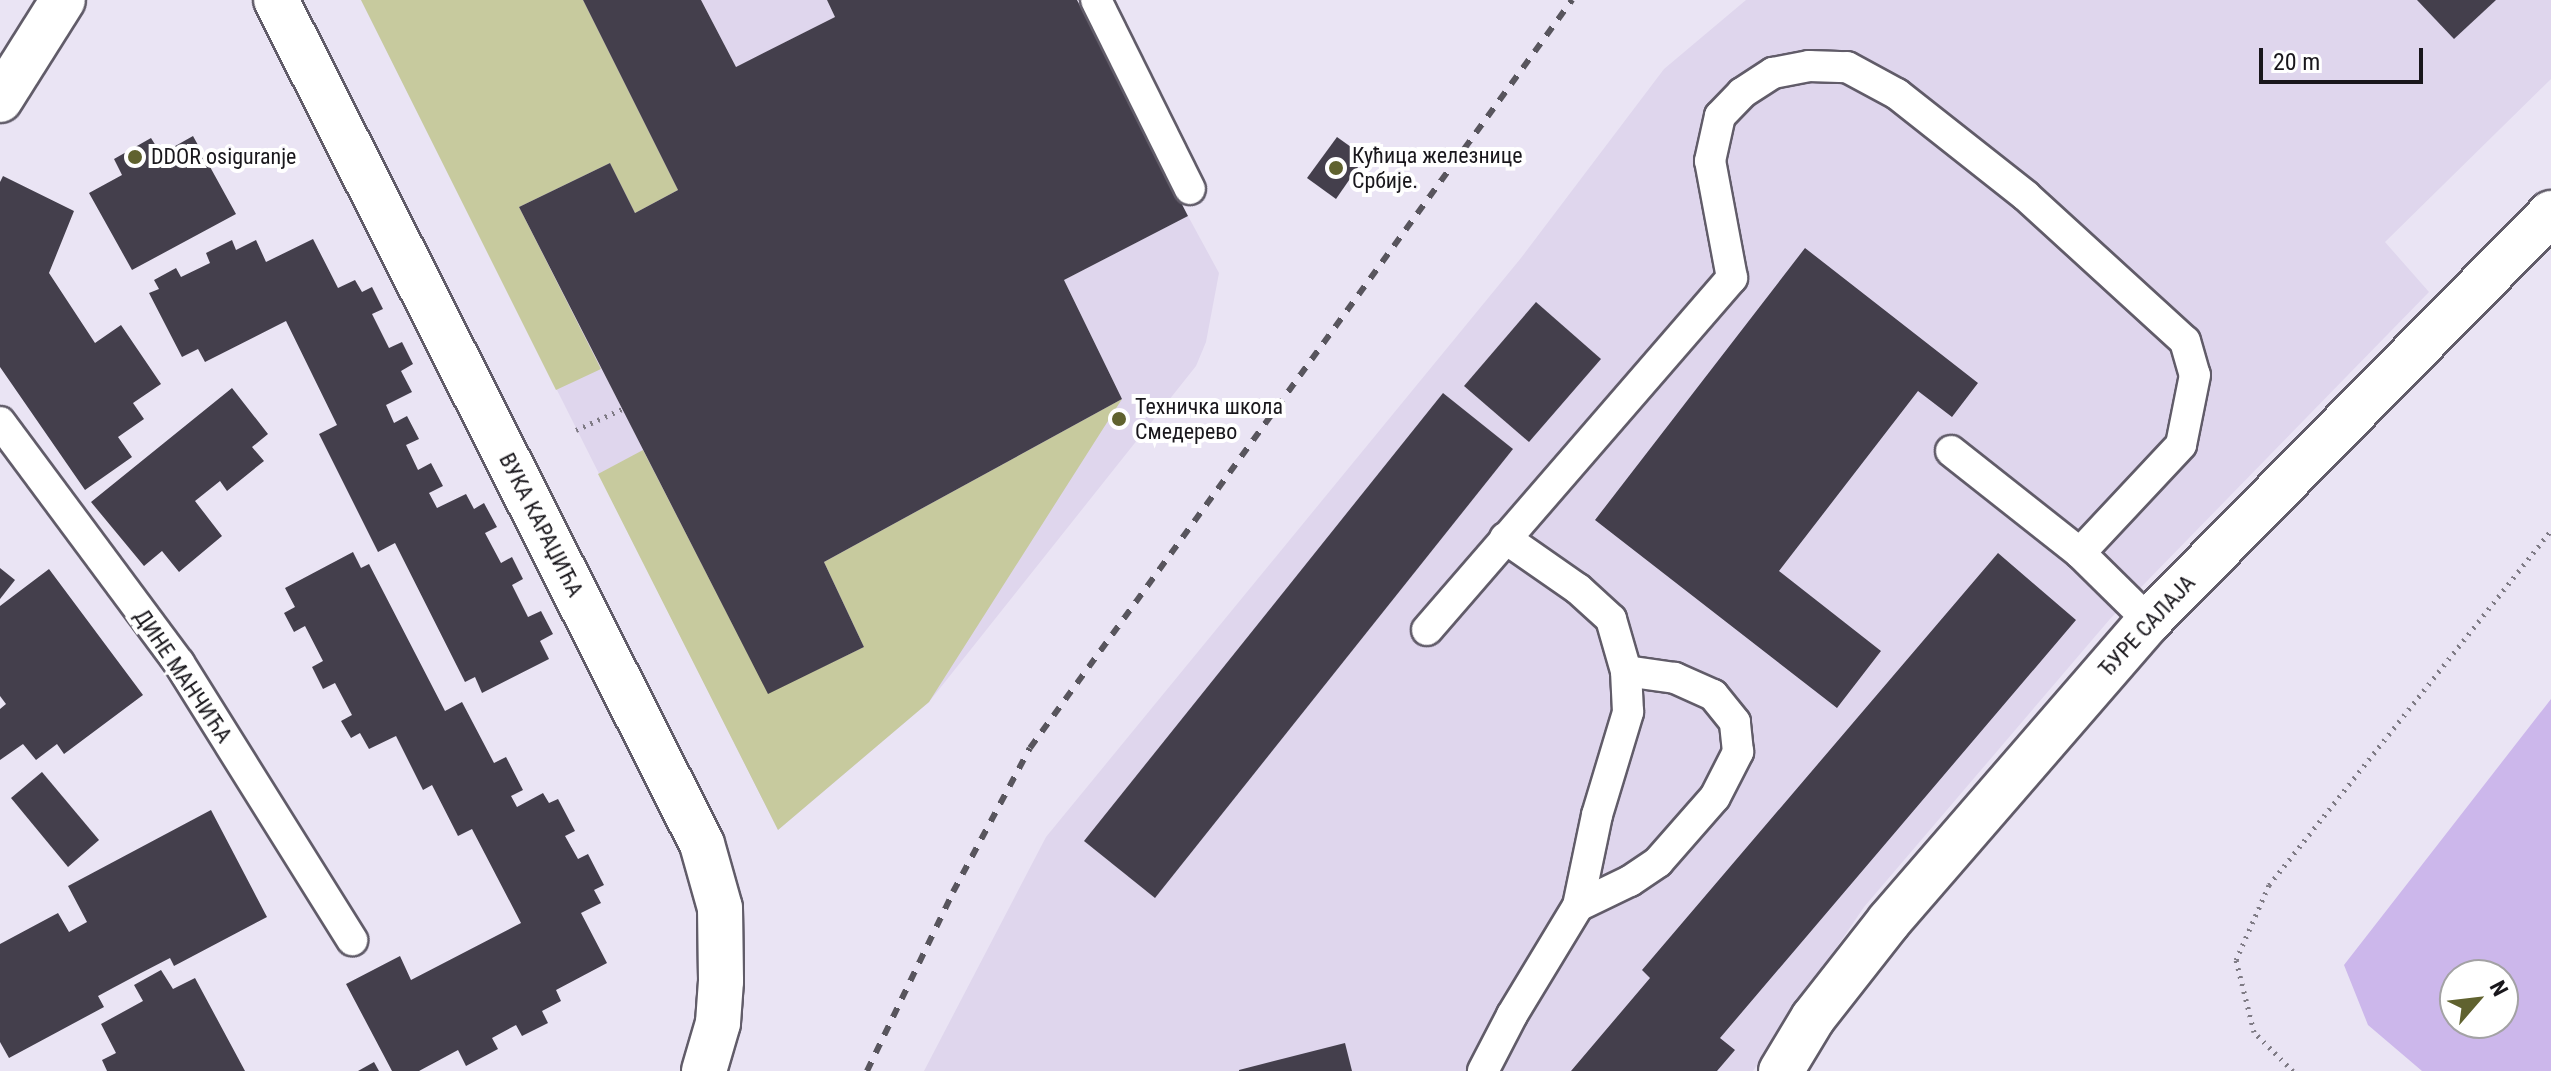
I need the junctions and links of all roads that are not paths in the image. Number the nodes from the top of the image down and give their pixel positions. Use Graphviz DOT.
graph roads {
  1 [pos="63,0"];
  2 [pos="276,0"];
  3 [pos="1096,0"];
  4 [pos="0,100"];
  5 [pos="1190,189"];
  6 [pos="2551,213"];
  7 [pos="0,422"];
  8 [pos="1951,451"];
  9 [pos="1505,538"];
  10 [pos="2080,553"];
  11 [pos="2149,621"];
  12 [pos="1427,630"];
  13 [pos="1626,671"];
  14 [pos="1578,906"];
  15 [pos="352,940"];
  16 [pos="704,1071"];
  17 [pos="1483,1071"];
  18 [pos="1781,1071"];
  1 -- 4 [label="street"];
  2 -- 16 [label="street, ВУКА КАРАЏИЋА"];
  3 -- 5 [label="lane"];
  6 -- 11 [label="street, ЂУРЕ САЛАЈА"];
  7 -- 15 [label="lane, ДИНЕ МАНЧИЋА"];
  8 -- 10 [label="lane"];
  9 -- 10 [label="lane"];
  9 -- 12 [label="lane"];
  9 -- 13 [label="lane"];
  10 -- 11 [label="lane"];
  11 -- 18 [label="street, ЂУРЕ САЛАЈА"];
  13 -- 14 [label="lane"];
  13 -- 14 [label="lane"];
  14 -- 17 [label="lane"];
}
